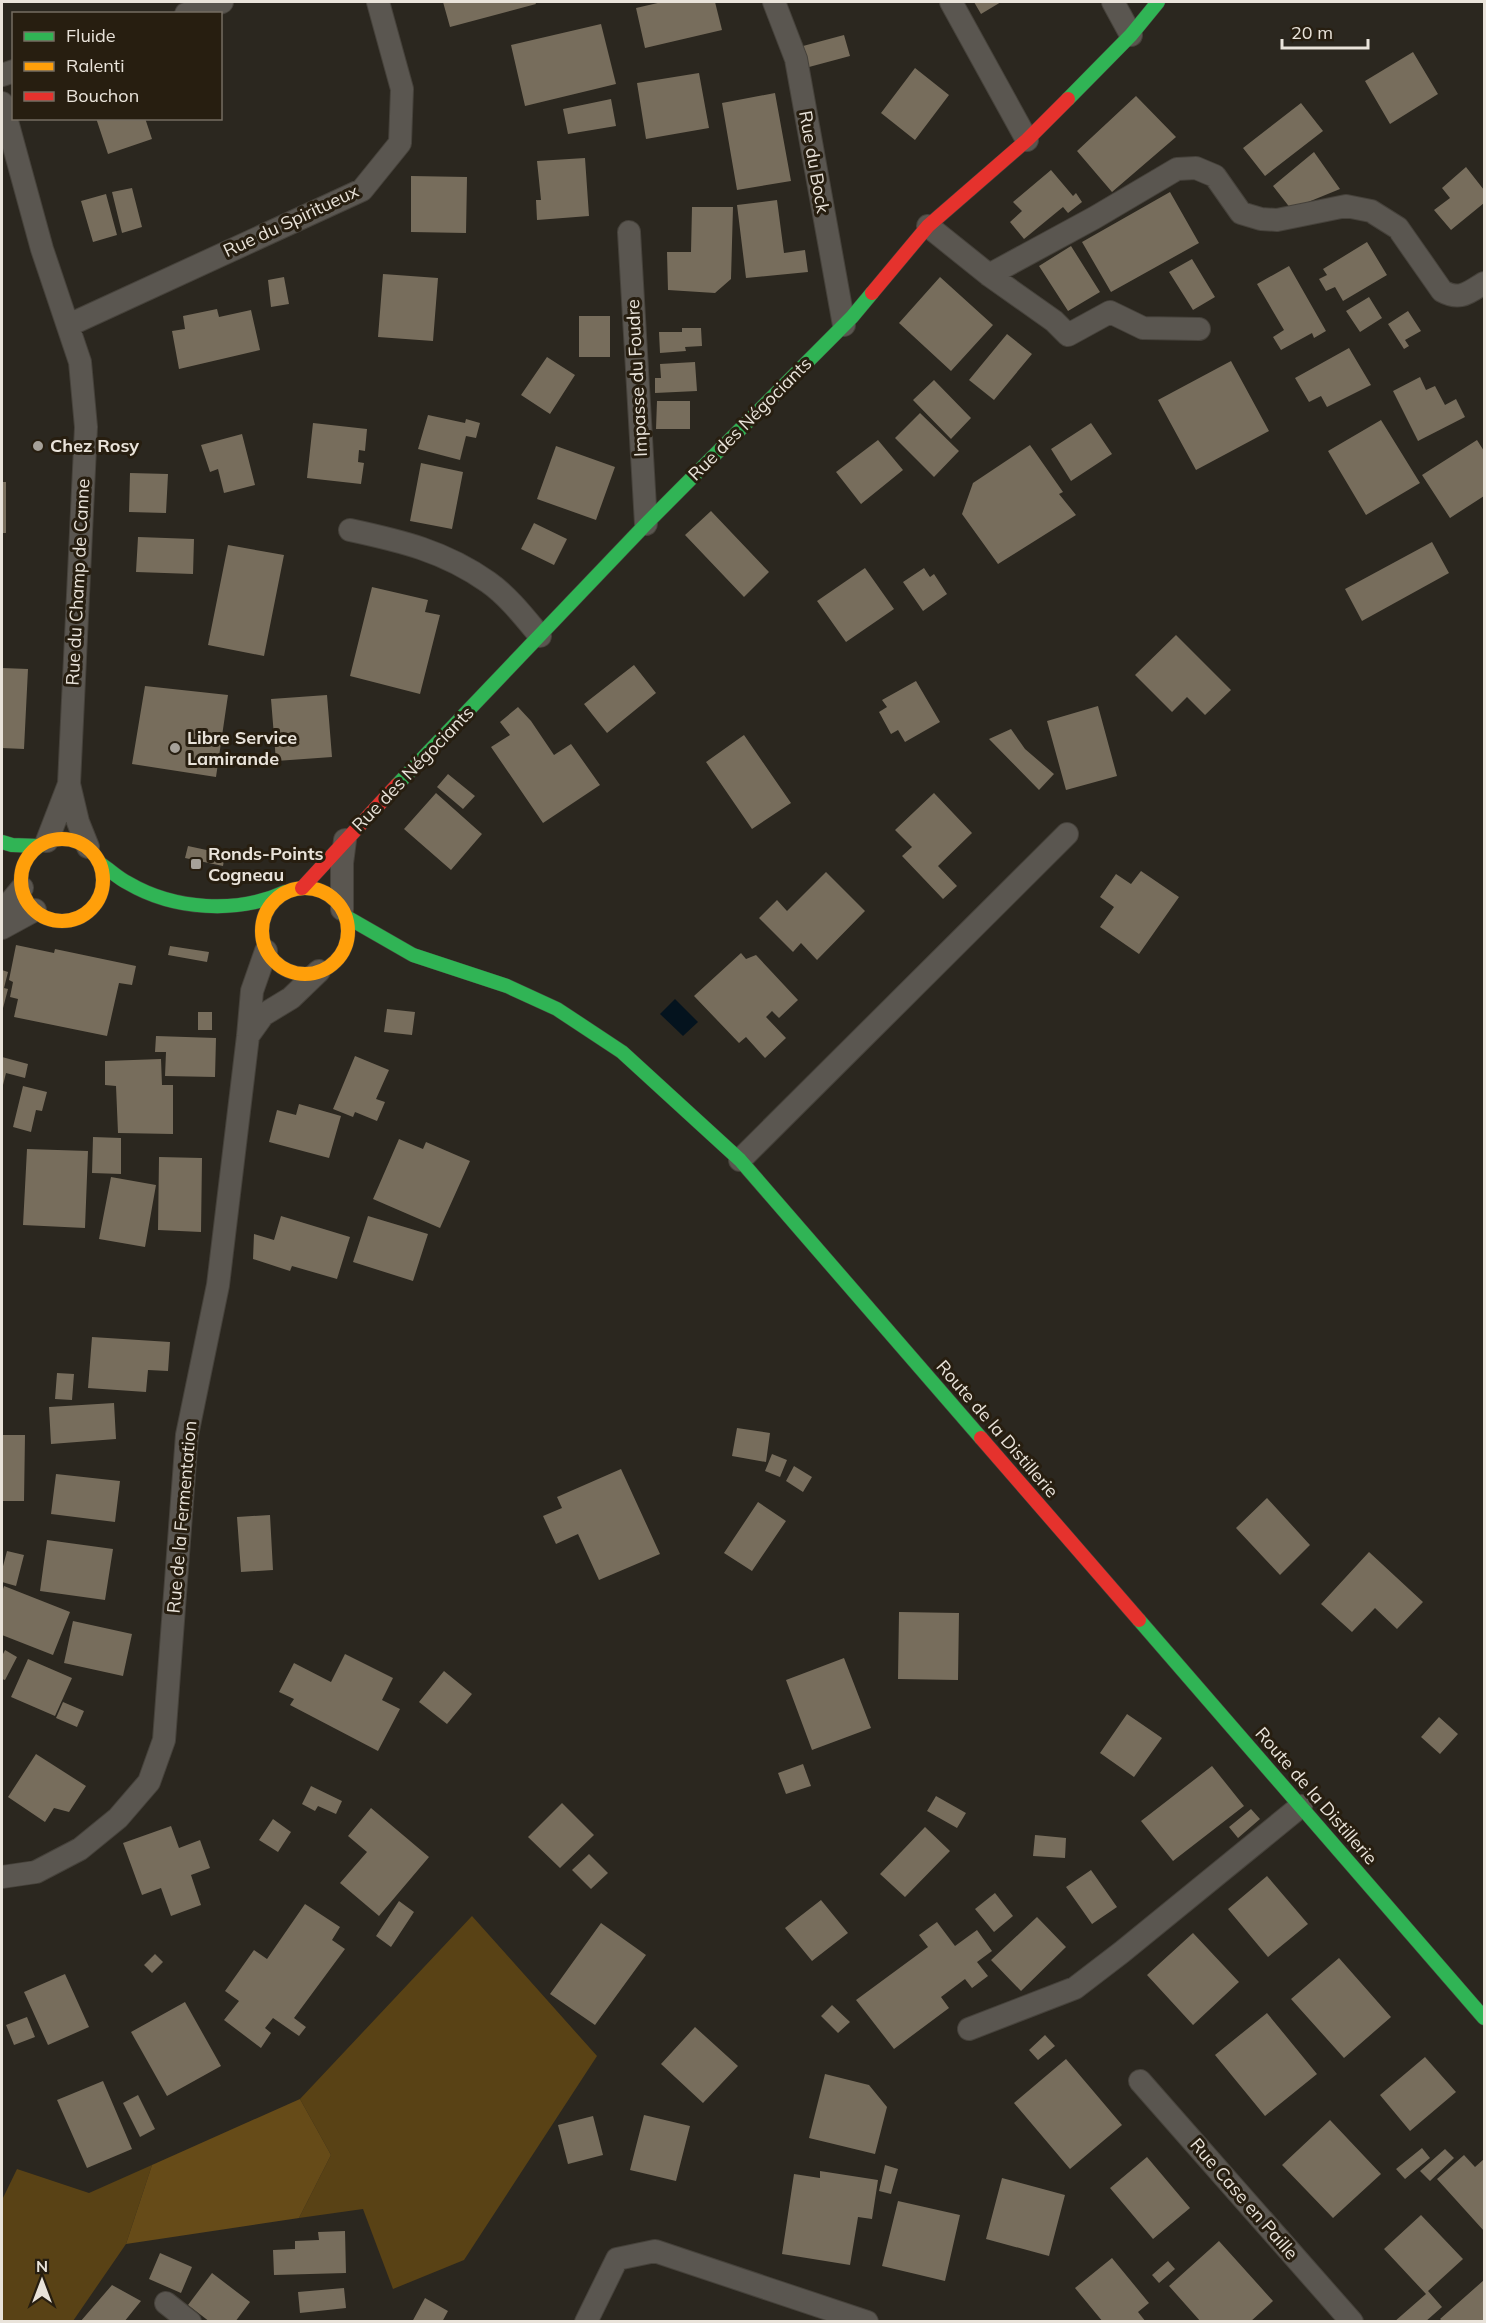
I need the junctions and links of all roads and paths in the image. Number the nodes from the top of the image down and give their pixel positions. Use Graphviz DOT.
graph roads {
  1 [pos="222,2"];
  2 [pos="378,2"];
  3 [pos="774,2"];
  4 [pos="951,2"];
  5 [pos="1113,2"];
  6 [pos="1158,2"];
  7 [pos="192,12"];
  8 [pos="1131,34"];
  9 [pos="2,103"];
  10 [pos="1027,140"];
  11 [pos="928,226"];
  12 [pos="629,232"];
  13 [pos="989,275"];
  14 [pos="1485,283"];
  15 [pos="69,326"];
  16 [pos="844,326"];
  17 [pos="1199,329"];
  18 [pos="646,524"];
  19 [pos="350,530"];
  20 [pos="540,636"];
  21 [pos="69,784"];
  22 [pos="1067,834"];
  23 [pos="345,840"];
  24 [pos="2,842"];
  25 [pos="43,844"];
  26 [pos="94,855"];
  27 [pos="8,866"];
  28 [pos="21,883"];
  29 [pos="302,888"];
  30 [pos="285,892"];
  31 [pos="157,896"];
  32 [pos="135,900"];
  33 [pos="113,904"];
  34 [pos="218,907"];
  35 [pos="34,910"];
  36 [pos="91,910"];
  37 [pos="2,912"];
  38 [pos="344,912"];
  39 [pos="2,928"];
  40 [pos="264,942"];
  41 [pos="385,955"];
  42 [pos="413,955"];
  43 [pos="353,961"];
  44 [pos="324,969"];
  45 [pos="248,1036"];
  46 [pos="740,1160"];
  47 [pos="1301,1806"];
  48 [pos="2,1877"];
  49 [pos="1485,2018"];
  50 [pos="969,2029"];
  51 [pos="1140,2081"];
  52 [pos="166,2303"];
  53 [pos="1347,2320"];
  54 [pos="190,2322"];
  55 [pos="586,2322"];
  56 [pos="867,2322"];
  1 -- 7 [label="street"];
  2 -- 15 [label="street, Rue du Spiritueux"];
  3 -- 16 [label="street, Rue du Bock"];
  4 -- 10 [label="street"];
  5 -- 8 [label="street"];
  6 -- 8 [label="street, Rue des Négociants"];
  8 -- 10 [label="street, Rue des Négociants"];
  9 -- 15 [label="street, Rue du Champ de Canne"];
  10 -- 11 [label="street, Rue des Négociants"];
  11 -- 13 [label="street"];
  11 -- 16 [label="street, Rue des Négociants"];
  12 -- 18 [label="street, Impasse du Foudre"];
  13 -- 14 [label="street"];
  13 -- 17 [label="street"];
  15 -- 21 [label="street, Rue du Champ de Canne"];
  16 -- 18 [label="street, Rue des Négociants"];
  18 -- 20 [label="street, Rue des Négociants"];
  19 -- 20 [label="street"];
  20 -- 23 [label="street, Rue des Négociants"];
  21 -- 25 [label="street, Rue du Champ de Canne"];
  21 -- 26 [label="street, Rue du Champ de Canne"];
  22 -- 46 [label="street"];
  23 -- 29 [label="street, Rue des Négociants"];
  23 -- 38 [label="street, Rue des Négociants"];
  24 -- 25 [label="street"];
  25 -- 26 [label="street"];
  25 -- 28 [label="street"];
  26 -- 31 [label="street"];
  26 -- 36 [label="street"];
  27 -- 28 [label="street"];
  28 -- 35 [label="street"];
  28 -- 37 [label="street"];
  29 -- 30 [label="street"];
  29 -- 38 [label="street"];
  30 -- 34 [label="street"];
  30 -- 40 [label="street"];
  31 -- 32 [label="street"];
  31 -- 34 [label="street"];
  33 -- 36 [label="street"];
  34 -- 40 [label="street"];
  35 -- 36 [label="street"];
  35 -- 39 [label="street"];
  38 -- 42 [label="street, Route de la Distillerie"];
  38 -- 44 [label="street"];
  40 -- 44 [label="street"];
  40 -- 45 [label="street, Rue de la Fermentation"];
  41 -- 42 [label="street, Route de la Distillerie"];
  42 -- 46 [label="street, Route de la Distillerie"];
  43 -- 44 [label="street"];
  44 -- 45 [label="street"];
  45 -- 48 [label="street, Rue de la Fermentation"];
  46 -- 47 [label="street, Route de la Distillerie"];
  47 -- 49 [label="street, Route de la Distillerie"];
  47 -- 50 [label="street"];
  51 -- 53 [label="street, Rue Case en Paille"];
  52 -- 54 [label="street"];
  55 -- 56 [label="street"];
}
